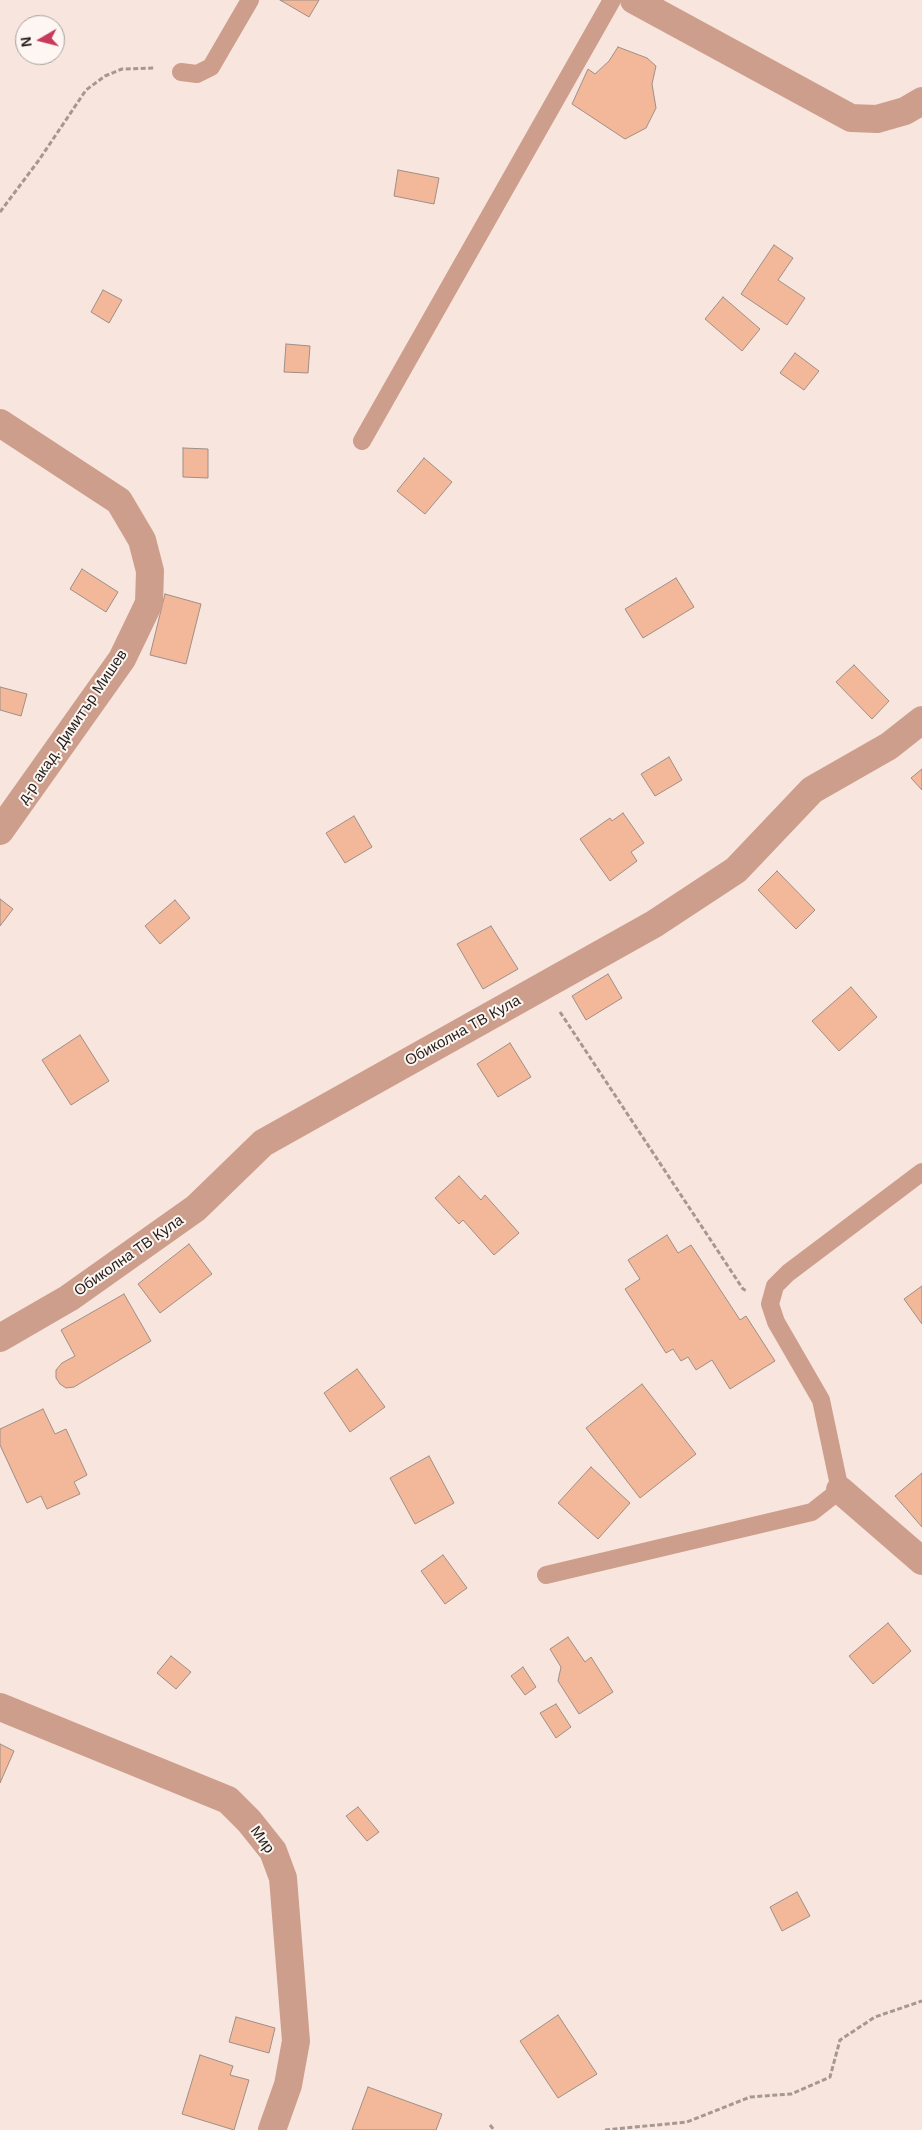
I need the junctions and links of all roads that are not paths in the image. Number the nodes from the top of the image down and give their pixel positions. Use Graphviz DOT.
graph roads {
  1 [pos="250,0"];
  2 [pos="612,0"];
  3 [pos="634,0"];
  4 [pos="181,72"];
  5 [pos="922,101"];
  6 [pos="0,423"];
  7 [pos="362,441"];
  8 [pos="922,720"];
  9 [pos="0,831"];
  10 [pos="922,1172"];
  11 [pos="0,1338"];
  12 [pos="840,1490"];
  13 [pos="922,1561"];
  14 [pos="546,1575"];
  15 [pos="0,1707"];
  16 [pos="272,2130"];
  1 -- 4 [label="lane"];
  2 -- 7 [label="lane"];
  3 -- 5 [label="street"];
  6 -- 9 [label="street, д-р акад. Димитър Мишев"];
  8 -- 11 [label="street, Обиколна ТВ Кула"];
  10 -- 12 [label="lane"];
  12 -- 13 [label="street"];
  12 -- 14 [label="lane"];
  15 -- 16 [label="street, Мир"];
}
